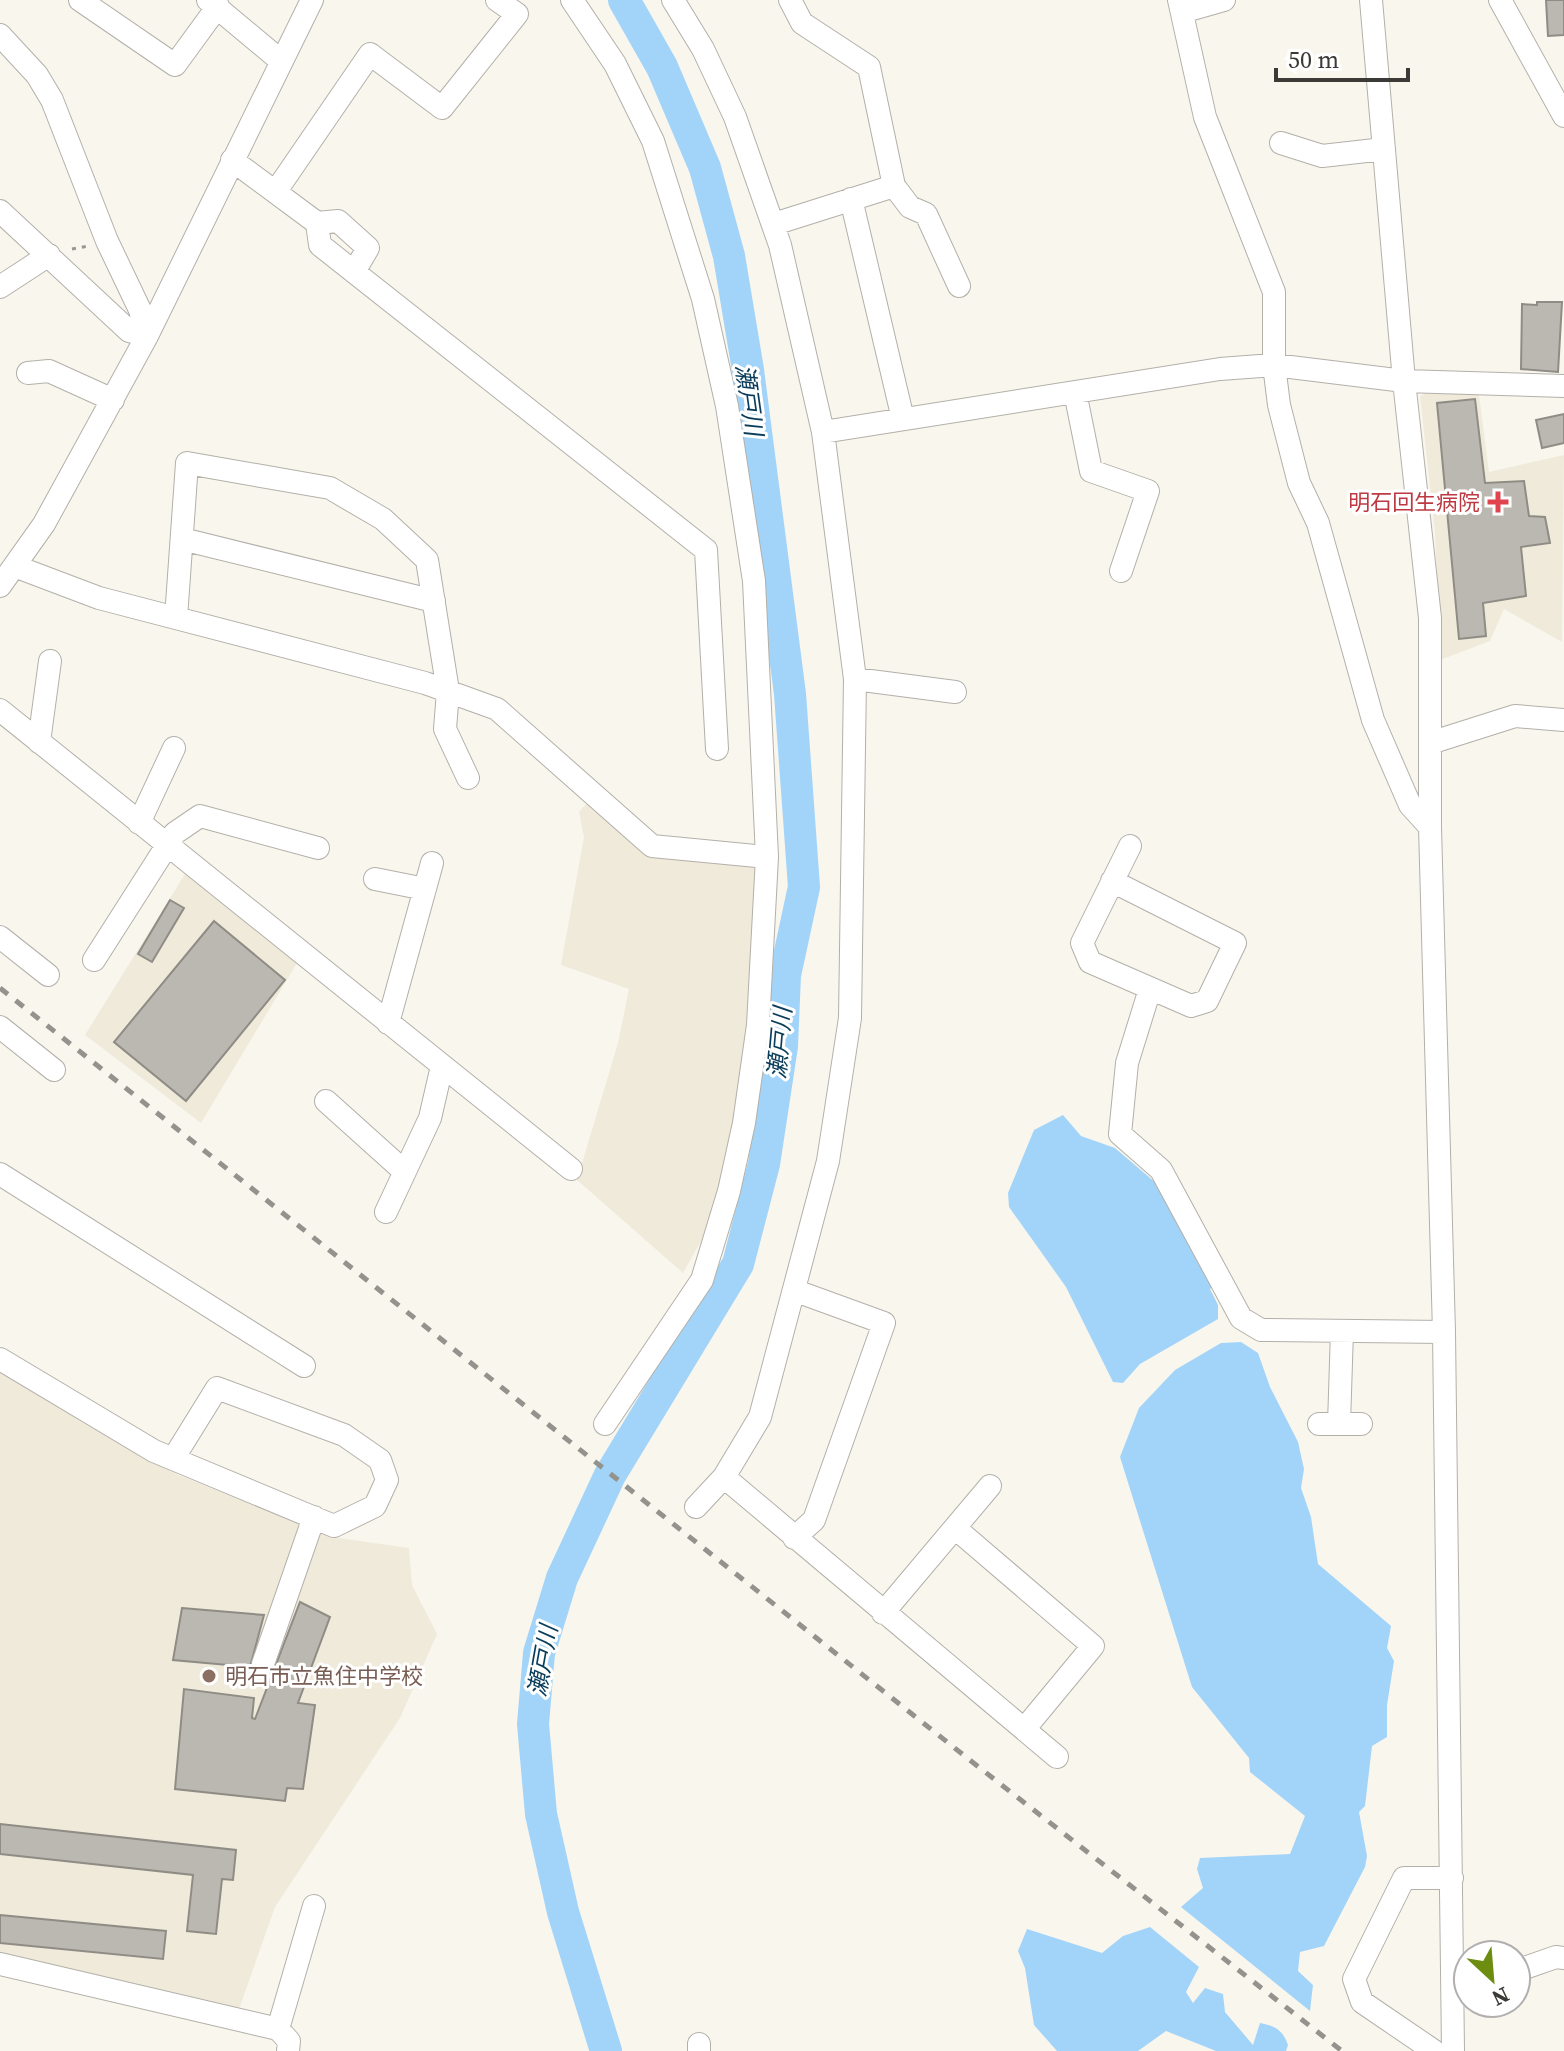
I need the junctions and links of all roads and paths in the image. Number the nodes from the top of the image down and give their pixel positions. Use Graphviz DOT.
graph roads {
  1 [pos="80,0"];
  2 [pos="312,0"];
  3 [pos="497,0"];
  4 [pos="572,0"];
  5 [pos="673,0"];
  6 [pos="790,0"];
  7 [pos="1224,0"];
  8 [pos="1371,0"];
  9 [pos="1500,0"];
  10 [pos="213,3"];
  11 [pos="1180,6"];
  12 [pos="0,35"];
  13 [pos="281,61"];
  14 [pos="1564,116"];
  15 [pos="1281,143"];
  16 [pos="1384,149"];
  17 [pos="232,160"];
  18 [pos="894,186"];
  19 [pos="276,191"];
  20 [pos="851,199"];
  21 [pos="0,211"];
  22 [pos="774,224"];
  23 [pos="107,241"];
  24 [pos="49,255"];
  25 [pos="959,286"];
  26 [pos="0,287"];
  27 [pos="147,336"];
  28 [pos="1274,365"];
  29 [pos="28,373"];
  30 [pos="1404,381"];
  31 [pos="1564,386"];
  32 [pos="1075,392"];
  33 [pos="113,400"];
  34 [pos="903,419"];
  35 [pos="823,432"];
  36 [pos="182,539"];
  37 [pos="17,567"];
  38 [pos="1121,571"];
  39 [pos="0,586"];
  40 [pos="434,601"];
  41 [pos="176,618"];
  42 [pos="50,661"];
  43 [pos="855,679"];
  44 [pos="448,691"];
  45 [pos="955,692"];
  46 [pos="0,710"];
  47 [pos="1564,720"];
  48 [pos="39,742"];
  49 [pos="1430,743"];
  50 [pos="174,748"];
  51 [pos="717,749"];
  52 [pos="468,778"];
  53 [pos="139,823"];
  54 [pos="1430,827"];
  55 [pos="1130,846"];
  56 [pos="169,847"];
  57 [pos="318,848"];
  58 [pos="767,857"];
  59 [pos="432,863"];
  60 [pos="375,879"];
  61 [pos="1112,881"];
  62 [pos="425,889"];
  63 [pos="0,937"];
  64 [pos="94,960"];
  65 [pos="48,975"];
  66 [pos="1150,989"];
  67 [pos="388,1023"];
  68 [pos="0,1027"];
  69 [pos="442,1066"];
  70 [pos="54,1070"];
  71 [pos="326,1101"];
  72 [pos="571,1169"];
  73 [pos="405,1172"];
  74 [pos="0,1174"];
  75 [pos="386,1212"];
  76 [pos="796,1291"];
  77 [pos="1342,1331"];
  78 [pos="1444,1332"];
  79 [pos="0,1359"];
  80 [pos="304,1366"];
  81 [pos="605,1424"];
  82 [pos="1340,1424"];
  83 [pos="173,1459"];
  84 [pos="724,1477"];
  85 [pos="990,1486"];
  86 [pos="696,1507"];
  87 [pos="314,1517"];
  88 [pos="955,1528"];
  89 [pos="794,1538"];
  90 [pos="883,1613"];
  91 [pos="263,1664"];
  92 [pos="1026,1727"];
  93 [pos="1057,1757"];
  94 [pos="1452,1878"];
  95 [pos="314,1906"];
  96 [pos="1457,1939"];
  97 [pos="1564,1958"];
  98 [pos="0,1964"];
  99 [pos="1532,1965"];
  100 [pos="1456,2019"];
  101 [pos="278,2029"];
  102 [pos="288,2051"];
  103 [pos="1434,2051"];
  104 [pos="1453,2051"];
  1 -- 10 [label="street"];
  2 -- 13 [label="street"];
  3 -- 19 [label="street"];
  4 -- 58 [label="street"];
  5 -- 22 [label="street"];
  6 -- 18 [label="street"];
  7 -- 11 [label="street"];
  8 -- 16 [label="street"];
  9 -- 14 [label="street"];
  10 -- 13 [label="street"];
  11 -- 28 [label="street"];
  12 -- 23 [label="street"];
  13 -- 17 [label="street"];
  15 -- 16 [label="street"];
  16 -- 30 [label="street"];
  17 -- 19 [label="street"];
  17 -- 27 [label="street"];
  18 -- 20 [label="street"];
  18 -- 25 [label="street"];
  19 -- 51 [label="street"];
  20 -- 22 [label="street"];
  20 -- 34 [label="street"];
  21 -- 24 [label="street"];
  22 -- 35 [label="street"];
  23 -- 24 [label="path"];
  23 -- 27 [label="street"];
  24 -- 26 [label="street"];
  24 -- 27 [label="street"];
  27 -- 33 [label="street"];
  28 -- 30 [label="street"];
  28 -- 32 [label="street"];
  28 -- 54 [label="street"];
  29 -- 33 [label="street"];
  30 -- 31 [label="street"];
  30 -- 49 [label="street"];
  32 -- 34 [label="street"];
  32 -- 38 [label="street"];
  33 -- 37 [label="street"];
  34 -- 35 [label="street"];
  35 -- 43 [label="street"];
  36 -- 40 [label="street"];
  36 -- 40 [label="street"];
  36 -- 41 [label="street"];
  37 -- 39 [label="street"];
  37 -- 41 [label="street"];
  40 -- 44 [label="street"];
  41 -- 44 [label="street"];
  42 -- 48 [label="street"];
  43 -- 45 [label="street"];
  43 -- 76 [label="street"];
  44 -- 52 [label="street"];
  44 -- 58 [label="street"];
  46 -- 48 [label="street"];
  47 -- 49 [label="street"];
  48 -- 53 [label="street"];
  49 -- 54 [label="street"];
  50 -- 53 [label="street"];
  53 -- 56 [label="street"];
  54 -- 78 [label="street"];
  55 -- 61 [label="street"];
  56 -- 57 [label="street"];
  56 -- 64 [label="street"];
  56 -- 67 [label="street"];
  58 -- 81 [label="street"];
  59 -- 62 [label="street"];
  60 -- 62 [label="street"];
  61 -- 66 [label="street"];
  61 -- 66 [label="street"];
  62 -- 67 [label="street"];
  63 -- 65 [label="street"];
  66 -- 77 [label="street"];
  67 -- 69 [label="street"];
  68 -- 70 [label="street"];
  69 -- 72 [label="street"];
  69 -- 73 [label="street"];
  71 -- 73 [label="street"];
  73 -- 75 [label="street"];
  74 -- 80 [label="street"];
  76 -- 84 [label="street"];
  76 -- 89 [label="street"];
  77 -- 78 [label="street"];
  77 -- 82 [label="street"];
  78 -- 94 [label="street"];
  79 -- 83 [label="street"];
  83 -- 87 [label="street"];
  83 -- 87 [label="street"];
  84 -- 86 [label="street"];
  84 -- 89 [label="street"];
  85 -- 88 [label="street"];
  87 -- 91 [label="street"];
  88 -- 90 [label="street"];
  88 -- 92 [label="street"];
  89 -- 90 [label="street"];
  90 -- 92 [label="street"];
  92 -- 93 [label="street"];
  94 -- 96 [label="street"];
  94 -- 103 [label="street"];
  95 -- 101 [label="street"];
  97 -- 99 [label="street"];
  98 -- 101 [label="street"];
  100 -- 104 [label="street"];
  101 -- 102 [label="street"];
}
